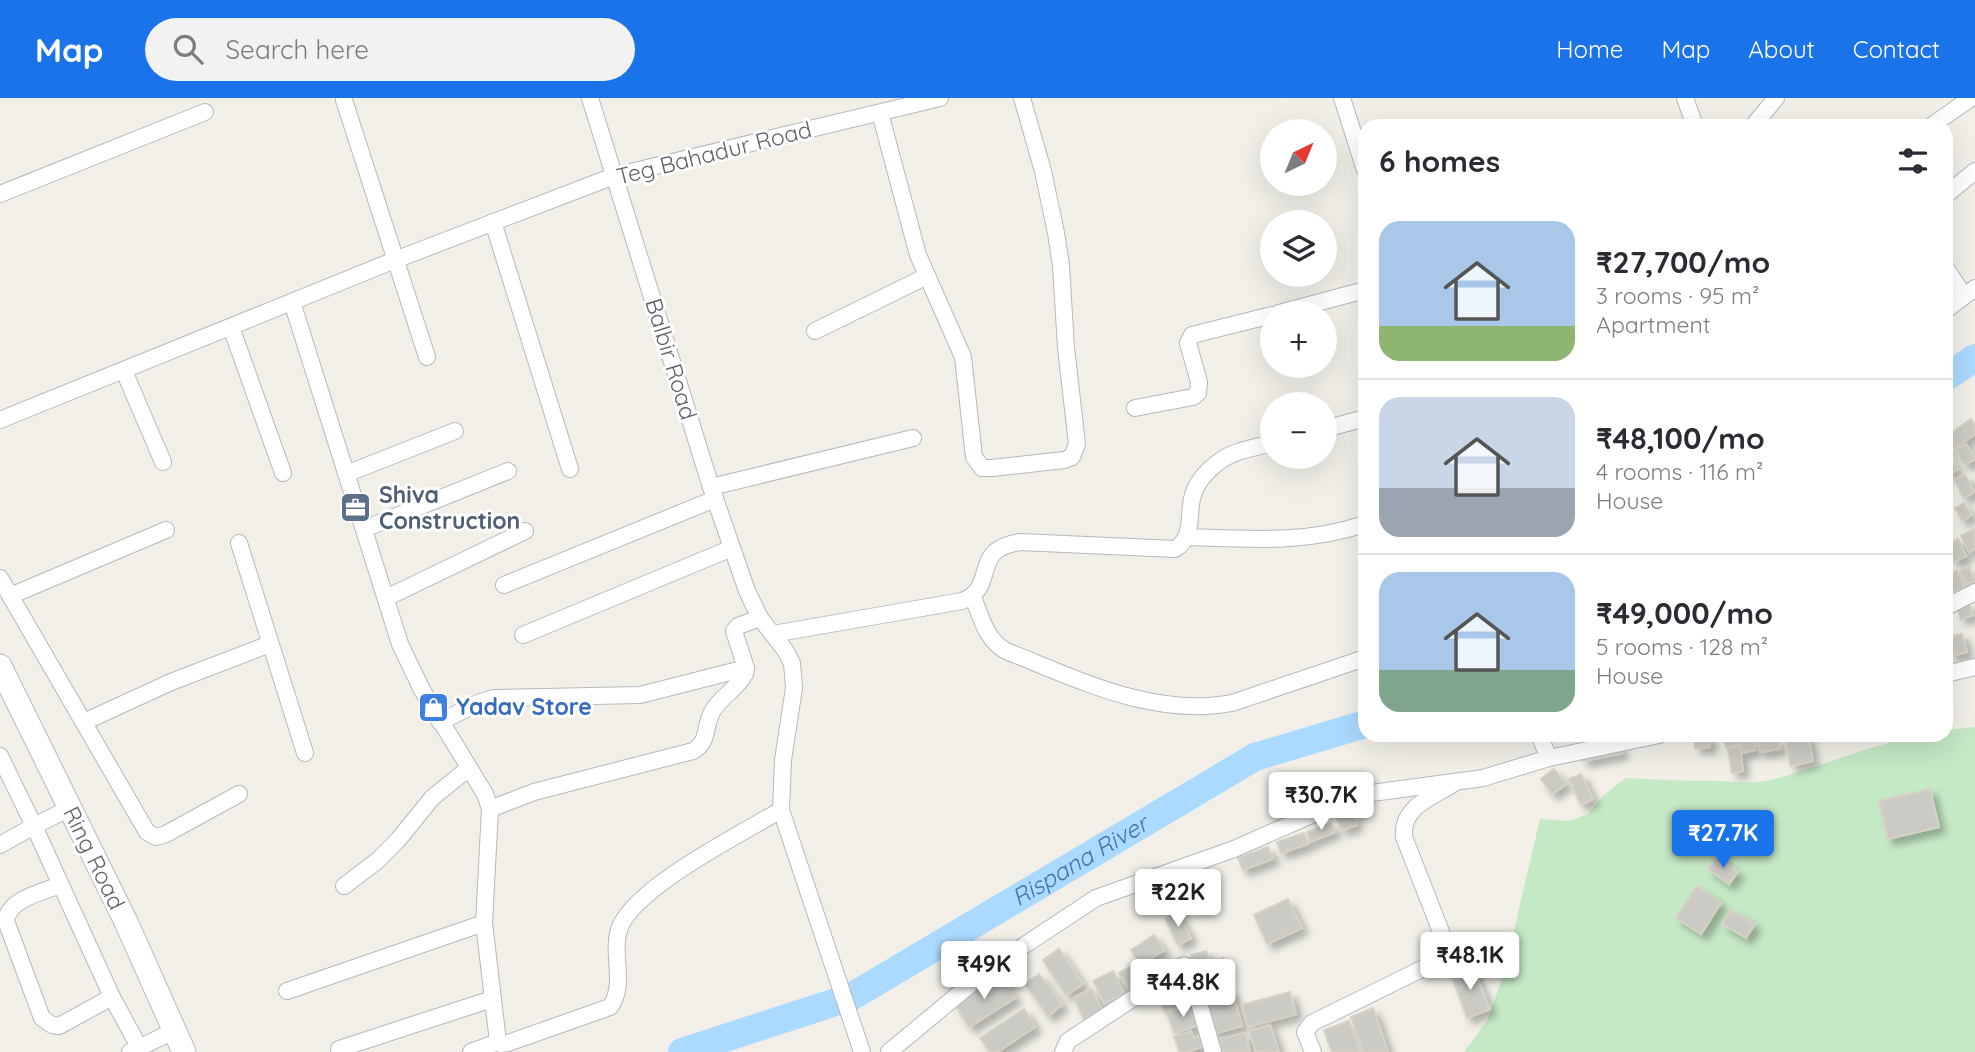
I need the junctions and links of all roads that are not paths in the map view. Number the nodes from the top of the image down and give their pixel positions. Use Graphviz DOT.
graph roads {
  1 [pos="590,98"];
  2 [pos="940,98"];
  3 [pos="1022,98"];
  4 [pos="1342,98"];
  5 [pos="1685,98"];
  6 [pos="1776,98"];
  7 [pos="1971,98"];
  8 [pos="344,100"];
  9 [pos="205,112"];
  10 [pos="880,113"];
  11 [pos="1691,119"];
  12 [pos="1760,119"];
  13 [pos="1941,119"];
  14 [pos="1358,148"];
  15 [pos="1975,171"];
  16 [pos="614,176"];
  17 [pos="1953,189"];
  18 [pos="0,194"];
  19 [pos="493,222"];
  20 [pos="395,260"];
  21 [pos="1953,275"];
  22 [pos="926,276"];
  23 [pos="1358,292"];
  24 [pos="1970,292"];
  25 [pos="1324,301"];
  26 [pos="292,302"];
  27 [pos="1953,305"];
  28 [pos="1260,318"];
  29 [pos="231,327"];
  30 [pos="815,331"];
  31 [pos="427,357"];
  32 [pos="124,371"];
  33 [pos="1135,408"];
  34 [pos="0,420"];
  35 [pos="1358,420"];
  36 [pos="1337,426"];
  37 [pos="454,431"];
  38 [pos="913,438"];
  39 [pos="1260,446"];
  40 [pos="163,462"];
  41 [pos="570,470"];
  42 [pos="508,471"];
  43 [pos="283,473"];
  44 [pos="346,474"];
  45 [pos="713,493"];
  46 [pos="1358,526"];
  47 [pos="364,529"];
  48 [pos="166,530"];
  49 [pos="525,531"];
  50 [pos="1188,537"];
  51 [pos="239,544"];
  52 [pos="732,548"];
  53 [pos="0,578"];
  54 [pos="504,585"];
  55 [pos="1975,592"];
  56 [pos="10,596"];
  57 [pos="973,597"];
  58 [pos="386,598"];
  59 [pos="1953,603"];
  60 [pos="760,618"];
  61 [pos="773,634"];
  62 [pos="523,635"];
  63 [pos="270,644"];
  64 [pos="1358,660"];
  65 [pos="0,666"];
  66 [pos="746,667"];
  67 [pos="1975,667"];
  68 [pos="1953,672"];
  69 [pos="83,722"];
  70 [pos="440,722"];
  71 [pos="1542,742"];
  72 [pos="1625,742"];
  73 [pos="305,753"];
  74 [pos="0,756"];
  75 [pos="1549,758"];
  76 [pos="469,768"];
  77 [pos="1458,781"];
  78 [pos="239,794"];
  79 [pos="70,808"];
  80 [pos="491,809"];
  81 [pos="781,810"];
  82 [pos="34,826"];
  83 [pos="0,845"];
  84 [pos="60,885"];
  85 [pos="344,886"];
  86 [pos="484,923"];
  87 [pos="288,991"];
  88 [pos="112,997"];
  89 [pos="492,999"];
  90 [pos="497,1040"];
  91 [pos="179,1042"];
  92 [pos="135,1049"];
  93 [pos="339,1049"];
  94 [pos="471,1052"];
  95 [pos="862,1052"];
  96 [pos="889,1052"];
  97 [pos="1063,1052"];
  98 [pos="1213,1052"];
  99 [pos="1312,1052"];
  1 -- 16 [label="street, Balbir Road"];
  2 -- 10 [label="street, Teg Bahadur Road"];
  3 -- 22 [label="street"];
  4 -- 14 [label="street"];
  5 -- 11 [label="street"];
  6 -- 12 [label="street"];
  7 -- 13 [label="street"];
  8 -- 20 [label="street"];
  9 -- 18 [label="street"];
  10 -- 16 [label="street, Teg Bahadur Road"];
  10 -- 22 [label="street"];
  15 -- 17 [label="street"];
  16 -- 19 [label="street, Teg Bahadur Road"];
  16 -- 45 [label="street, Balbir Road"];
  19 -- 20 [label="street, Teg Bahadur Road"];
  19 -- 41 [label="street"];
  20 -- 26 [label="street, Teg Bahadur Road"];
  20 -- 31 [label="street"];
  21 -- 24 [label="street"];
  22 -- 30 [label="street"];
  23 -- 25 [label="street"];
  24 -- 27 [label="street"];
  26 -- 29 [label="street, Teg Bahadur Road"];
  26 -- 44 [label="street"];
  28 -- 33 [label="street"];
  29 -- 32 [label="street, Teg Bahadur Road"];
  29 -- 43 [label="street"];
  32 -- 34 [label="street, Teg Bahadur Road"];
  32 -- 40 [label="street"];
  35 -- 36 [label="street"];
  37 -- 44 [label="street"];
  38 -- 45 [label="street"];
  39 -- 50 [label="street"];
  42 -- 47 [label="street"];
  44 -- 47 [label="street"];
  45 -- 52 [label="street, Balbir Road"];
  45 -- 54 [label="street"];
  46 -- 50 [label="street"];
  47 -- 58 [label="street"];
  48 -- 56 [label="street"];
  49 -- 58 [label="street"];
  50 -- 57 [label="street"];
  51 -- 63 [label="street"];
  52 -- 60 [label="street, Balbir Road"];
  52 -- 62 [label="street"];
  53 -- 56 [label="street"];
  55 -- 59 [label="street"];
  56 -- 69 [label="street"];
  57 -- 61 [label="street"];
  57 -- 64 [label="street"];
  58 -- 70 [label="street"];
  60 -- 61 [label="street, Balbir Road"];
  60 -- 66 [label="street"];
  61 -- 81 [label="street, Balbir Road"];
  63 -- 69 [label="street"];
  63 -- 73 [label="street"];
  65 -- 79 [label="street, Ring Road"];
  66 -- 70 [label="street"];
  66 -- 80 [label="street"];
  67 -- 68 [label="street"];
  69 -- 78 [label="street"];
  70 -- 76 [label="street"];
  71 -- 75 [label="street"];
  72 -- 75 [label="street"];
  74 -- 82 [label="street"];
  75 -- 77 [label="street"];
  76 -- 80 [label="street"];
  76 -- 85 [label="street"];
  77 -- 96 [label="street"];
  77 -- 99 [label="street"];
  79 -- 82 [label="street"];
  79 -- 91 [label="street, Ring Road"];
  80 -- 86 [label="street"];
  81 -- 90 [label="street"];
  81 -- 95 [label="street, Balbir Road"];
  82 -- 83 [label="street"];
  82 -- 84 [label="street"];
  84 -- 88 [label="street"];
  84 -- 88 [label="street"];
  86 -- 87 [label="street"];
  86 -- 89 [label="street"];
  88 -- 92 [label="street"];
  89 -- 90 [label="street"];
  89 -- 93 [label="street"];
  90 -- 94 [label="street"];
  91 -- 92 [label="street"];
  97 -- 98 [label="street"];
}
